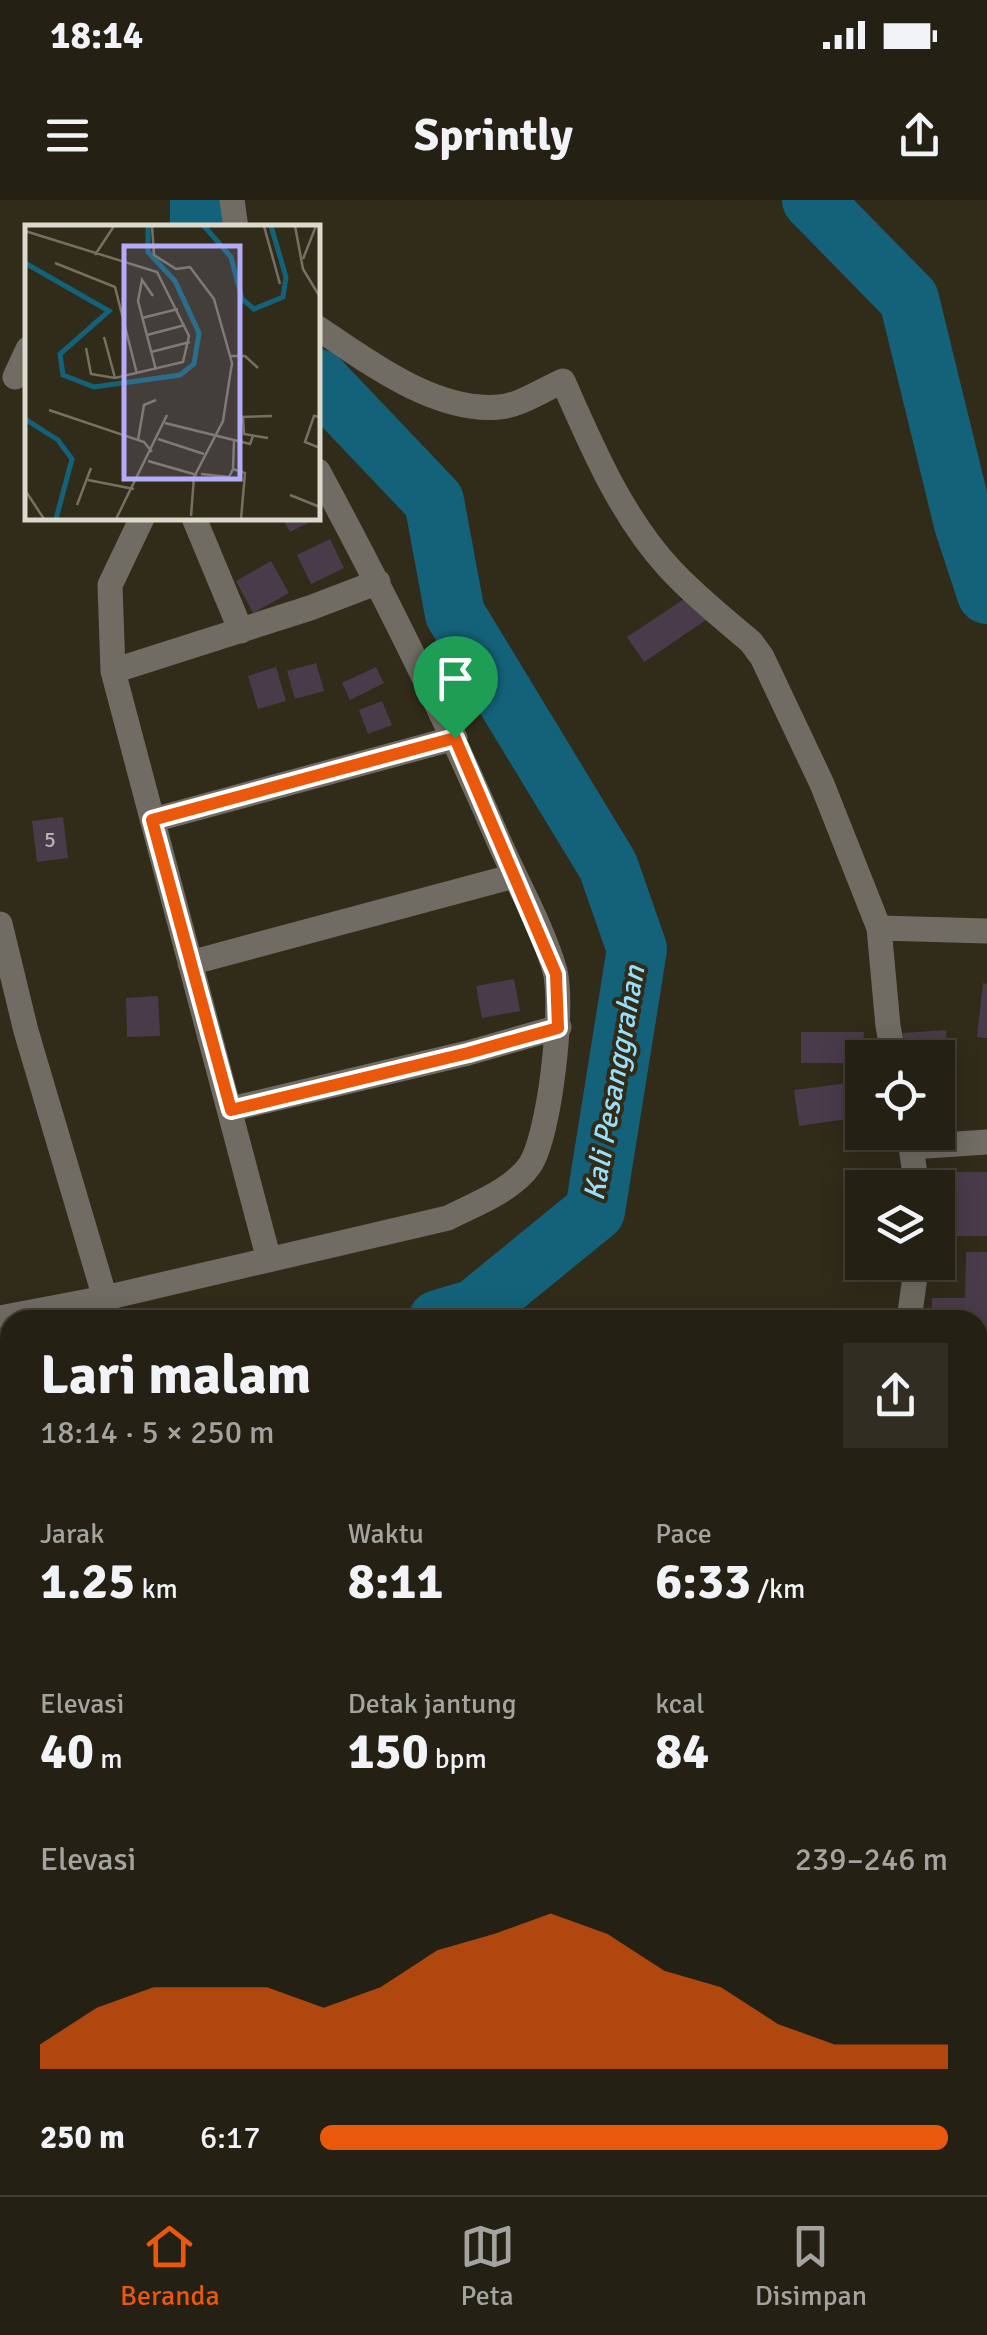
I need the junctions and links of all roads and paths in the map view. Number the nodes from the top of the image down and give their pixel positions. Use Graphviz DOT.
graph roads {
  1 [pos="232,200"];
  2 [pos="236,225"];
  3 [pos="320,329"];
  4 [pos="25,355"];
  5 [pos="14,378"];
  6 [pos="320,475"];
  7 [pos="141,520"];
  8 [pos="195,520"];
  9 [pos="378,582"];
  10 [pos="241,630"];
  11 [pos="114,671"];
  12 [pos="455,738"];
  13 [pos="152,820"];
  14 [pos="514,876"];
  15 [pos="0,924"];
  16 [pos="879,928"];
  17 [pos="987,931"];
  18 [pos="190,963"];
  19 [pos="558,1028"];
  20 [pos="891,1040"];
  21 [pos="231,1110"];
  22 [pos="955,1141"];
  23 [pos="987,1142"];
  24 [pos="269,1260"];
  25 [pos="915,1280"];
  26 [pos="104,1298"];
  27 [pos="42,1310"];
  28 [pos="910,1310"];
  1 -- 2 [label="street"];
  3 -- 16 [label="street"];
  4 -- 5 [label="street"];
  6 -- 9 [label="street"];
  7 -- 11 [label="street"];
  8 -- 10 [label="street"];
  9 -- 10 [label="street"];
  9 -- 12 [label="street"];
  10 -- 11 [label="street"];
  11 -- 13 [label="street"];
  12 -- 13 [label="street"];
  12 -- 14 [label="street"];
  13 -- 18 [label="street"];
  14 -- 18 [label="street"];
  14 -- 19 [label="street"];
  15 -- 26 [label="street"];
  16 -- 17 [label="street"];
  16 -- 20 [label="street"];
  18 -- 21 [label="street"];
  19 -- 21 [label="street"];
  19 -- 24 [label="street"];
  21 -- 24 [label="street"];
  22 -- 23 [label="street"];
  24 -- 26 [label="street"];
  25 -- 28 [label="street"];
  26 -- 27 [label="street"];
}
